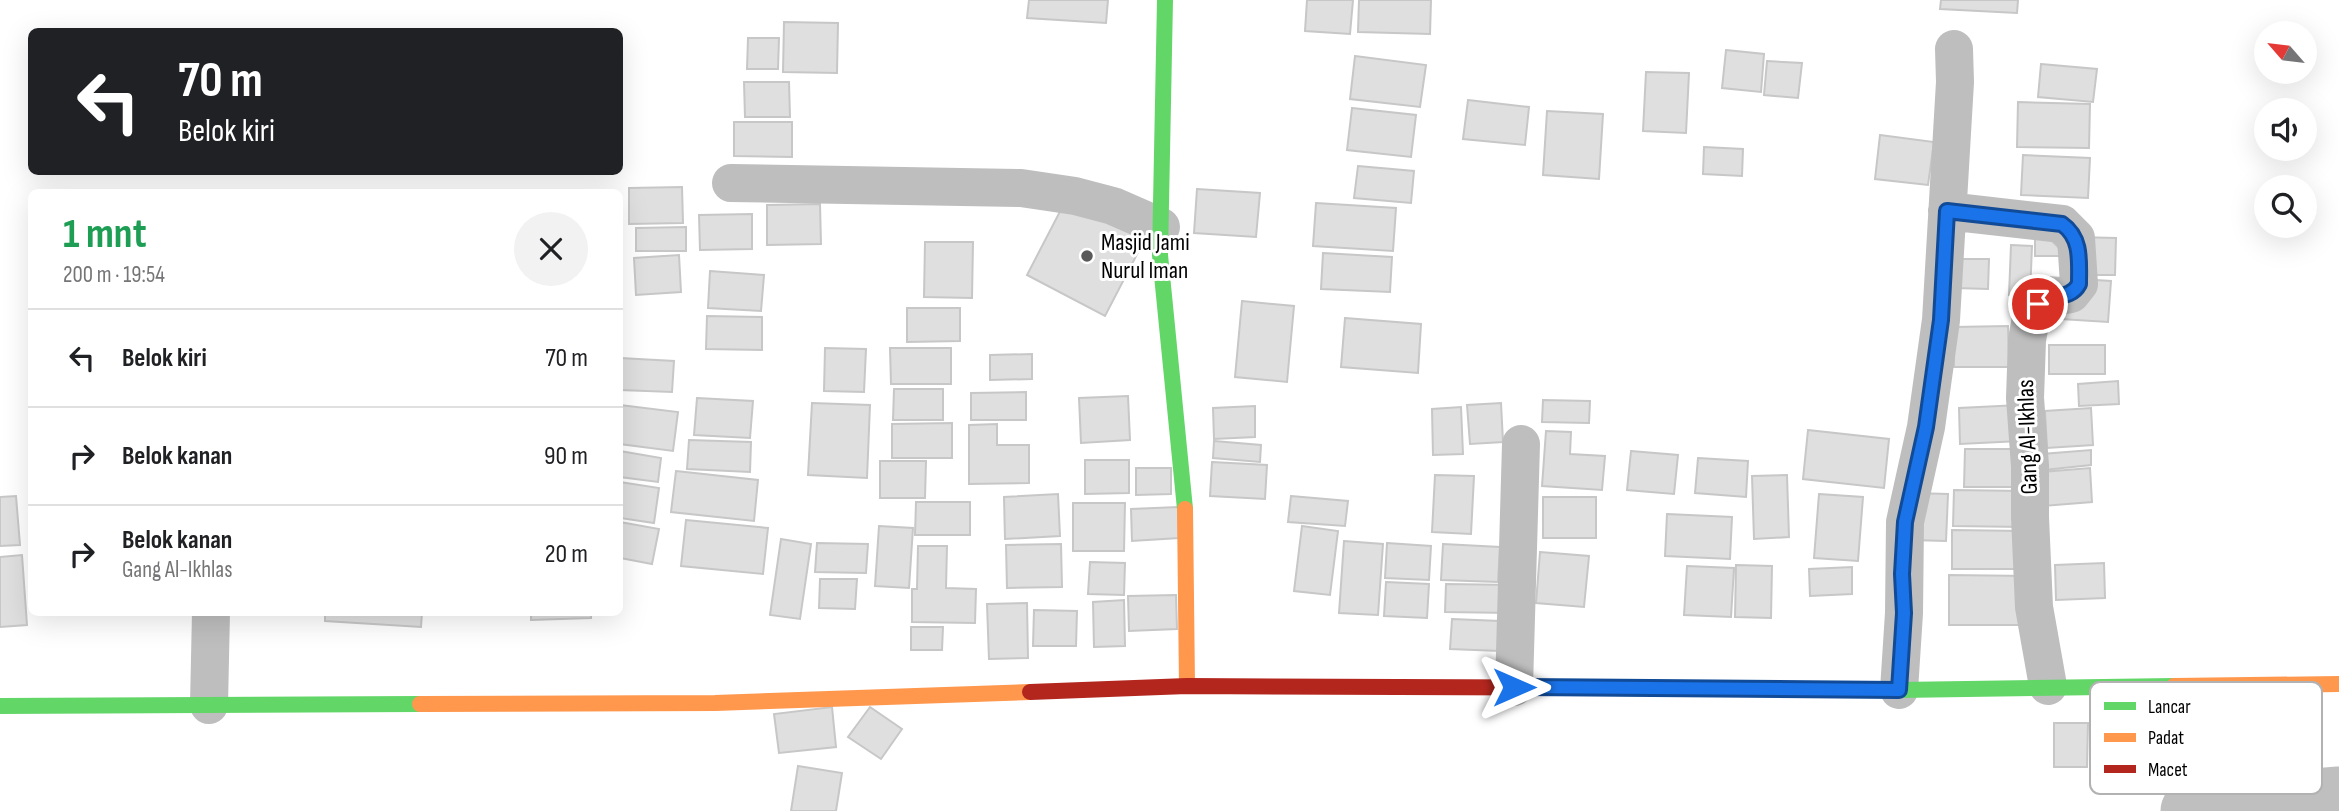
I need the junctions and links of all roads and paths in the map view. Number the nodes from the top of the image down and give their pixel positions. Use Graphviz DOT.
graph roads {
  1 [pos="1165,0"];
  2 [pos="1954,49"];
  3 [pos="731,183"];
  4 [pos="1947,211"];
  5 [pos="1161,227"];
  6 [pos="1521,444"];
  7 [pos="211,616"];
  8 [pos="1187,686"];
  9 [pos="2048,686"];
  10 [pos="2090,686"];
  11 [pos="1514,687"];
  12 [pos="1899,690"];
  13 [pos="209,705"];
  14 [pos="0,706"];
  1 -- 5 [label="street"];
  2 -- 4 [label="street"];
  3 -- 5 [label="street"];
  4 -- 9 [label="street, Gang Al-Ikhlas"];
  4 -- 12 [label="street"];
  5 -- 8 [label="street"];
  6 -- 11 [label="street"];
  7 -- 13 [label="street"];
  8 -- 11 [label="street"];
  8 -- 13 [label="street"];
  9 -- 10 [label="street"];
  9 -- 12 [label="street"];
  11 -- 12 [label="street"];
  13 -- 14 [label="street"];
}
